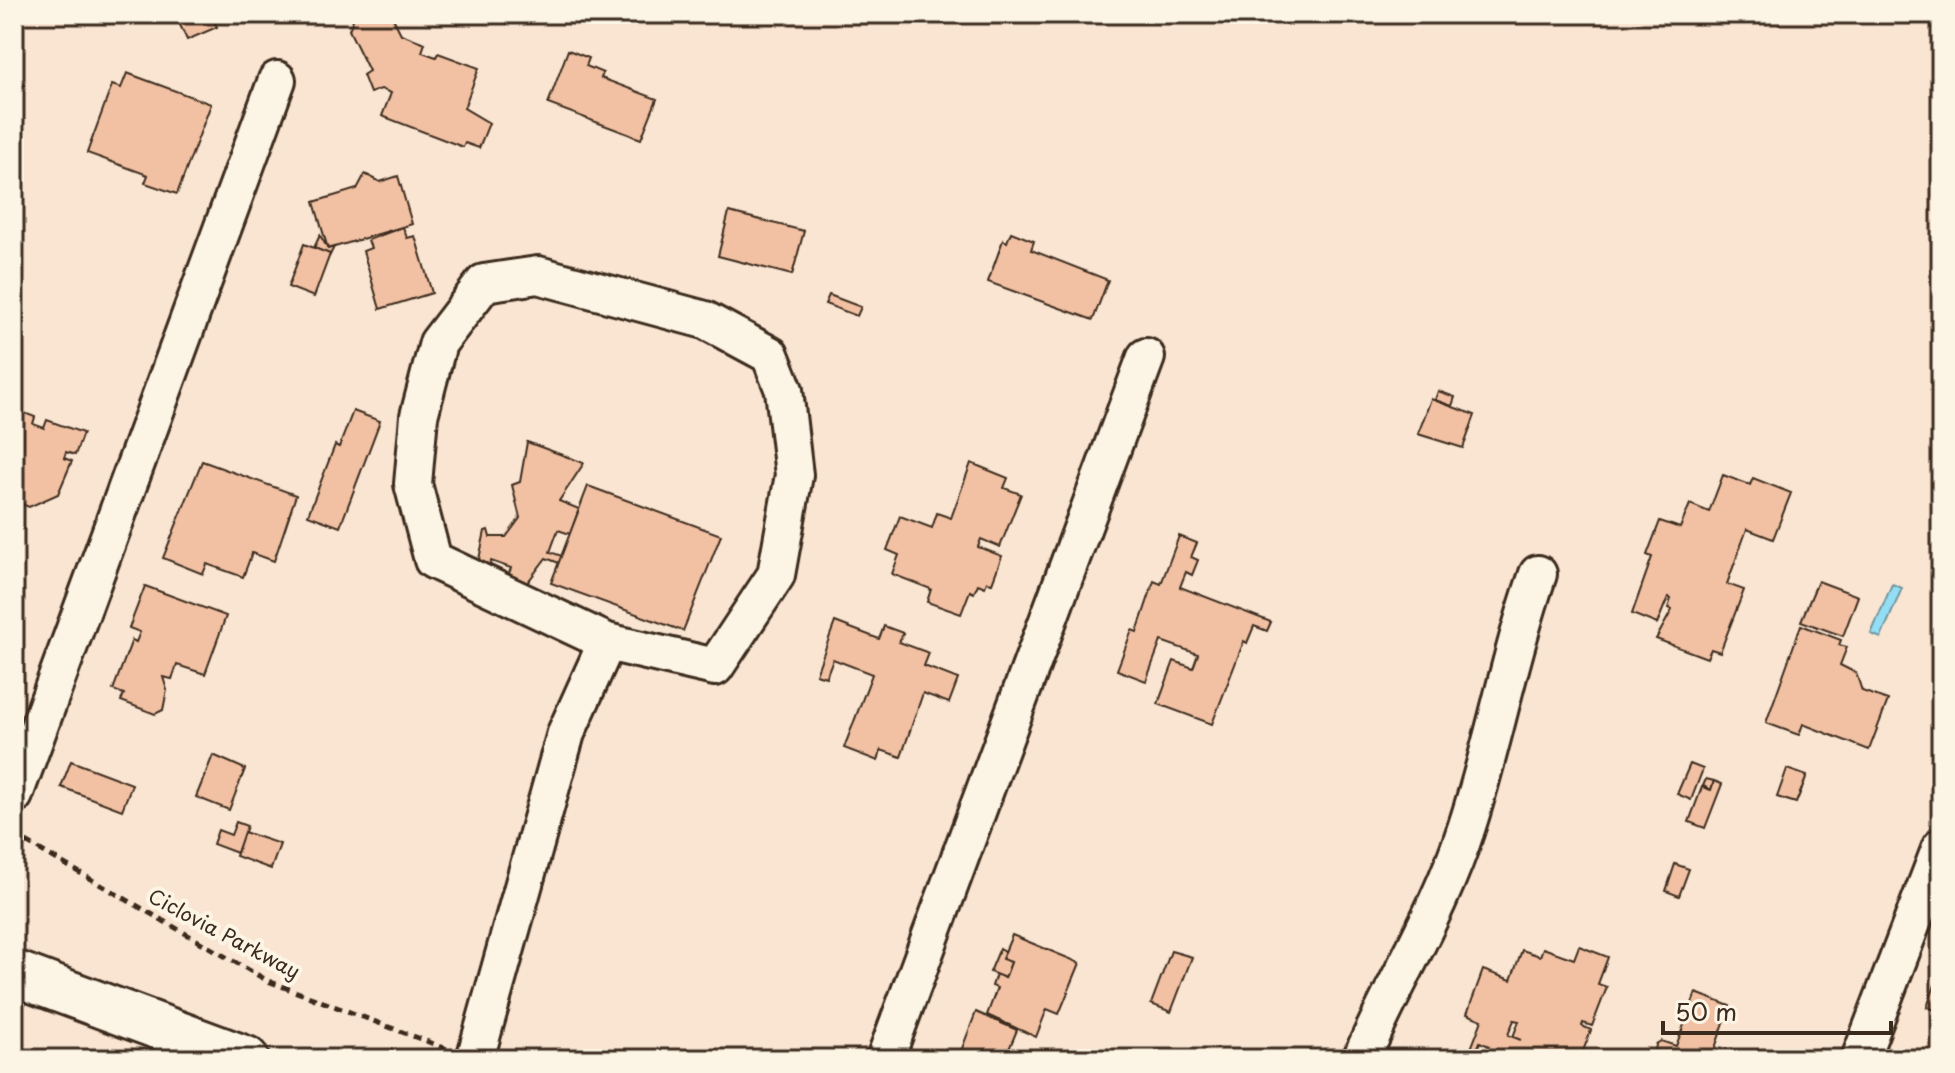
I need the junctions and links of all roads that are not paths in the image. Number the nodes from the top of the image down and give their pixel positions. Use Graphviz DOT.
graph roads {
  1 [pos="277,80"];
  2 [pos="1146,357"];
  3 [pos="1538,574"];
  4 [pos="607,642"];
  5 [pos="14,795"];
  6 [pos="1941,847"];
  7 [pos="14,973"];
  8 [pos="467,1056"];
  9 [pos="246,1059"];
  10 [pos="885,1059"];
  11 [pos="1361,1059"];
  12 [pos="1860,1059"];
  1 -- 5 [label="street"];
  2 -- 10 [label="street"];
  3 -- 11 [label="street"];
  4 -- 4 [label="street"];
  4 -- 8 [label="street"];
  6 -- 12 [label="street"];
  7 -- 9 [label="street"];
}
